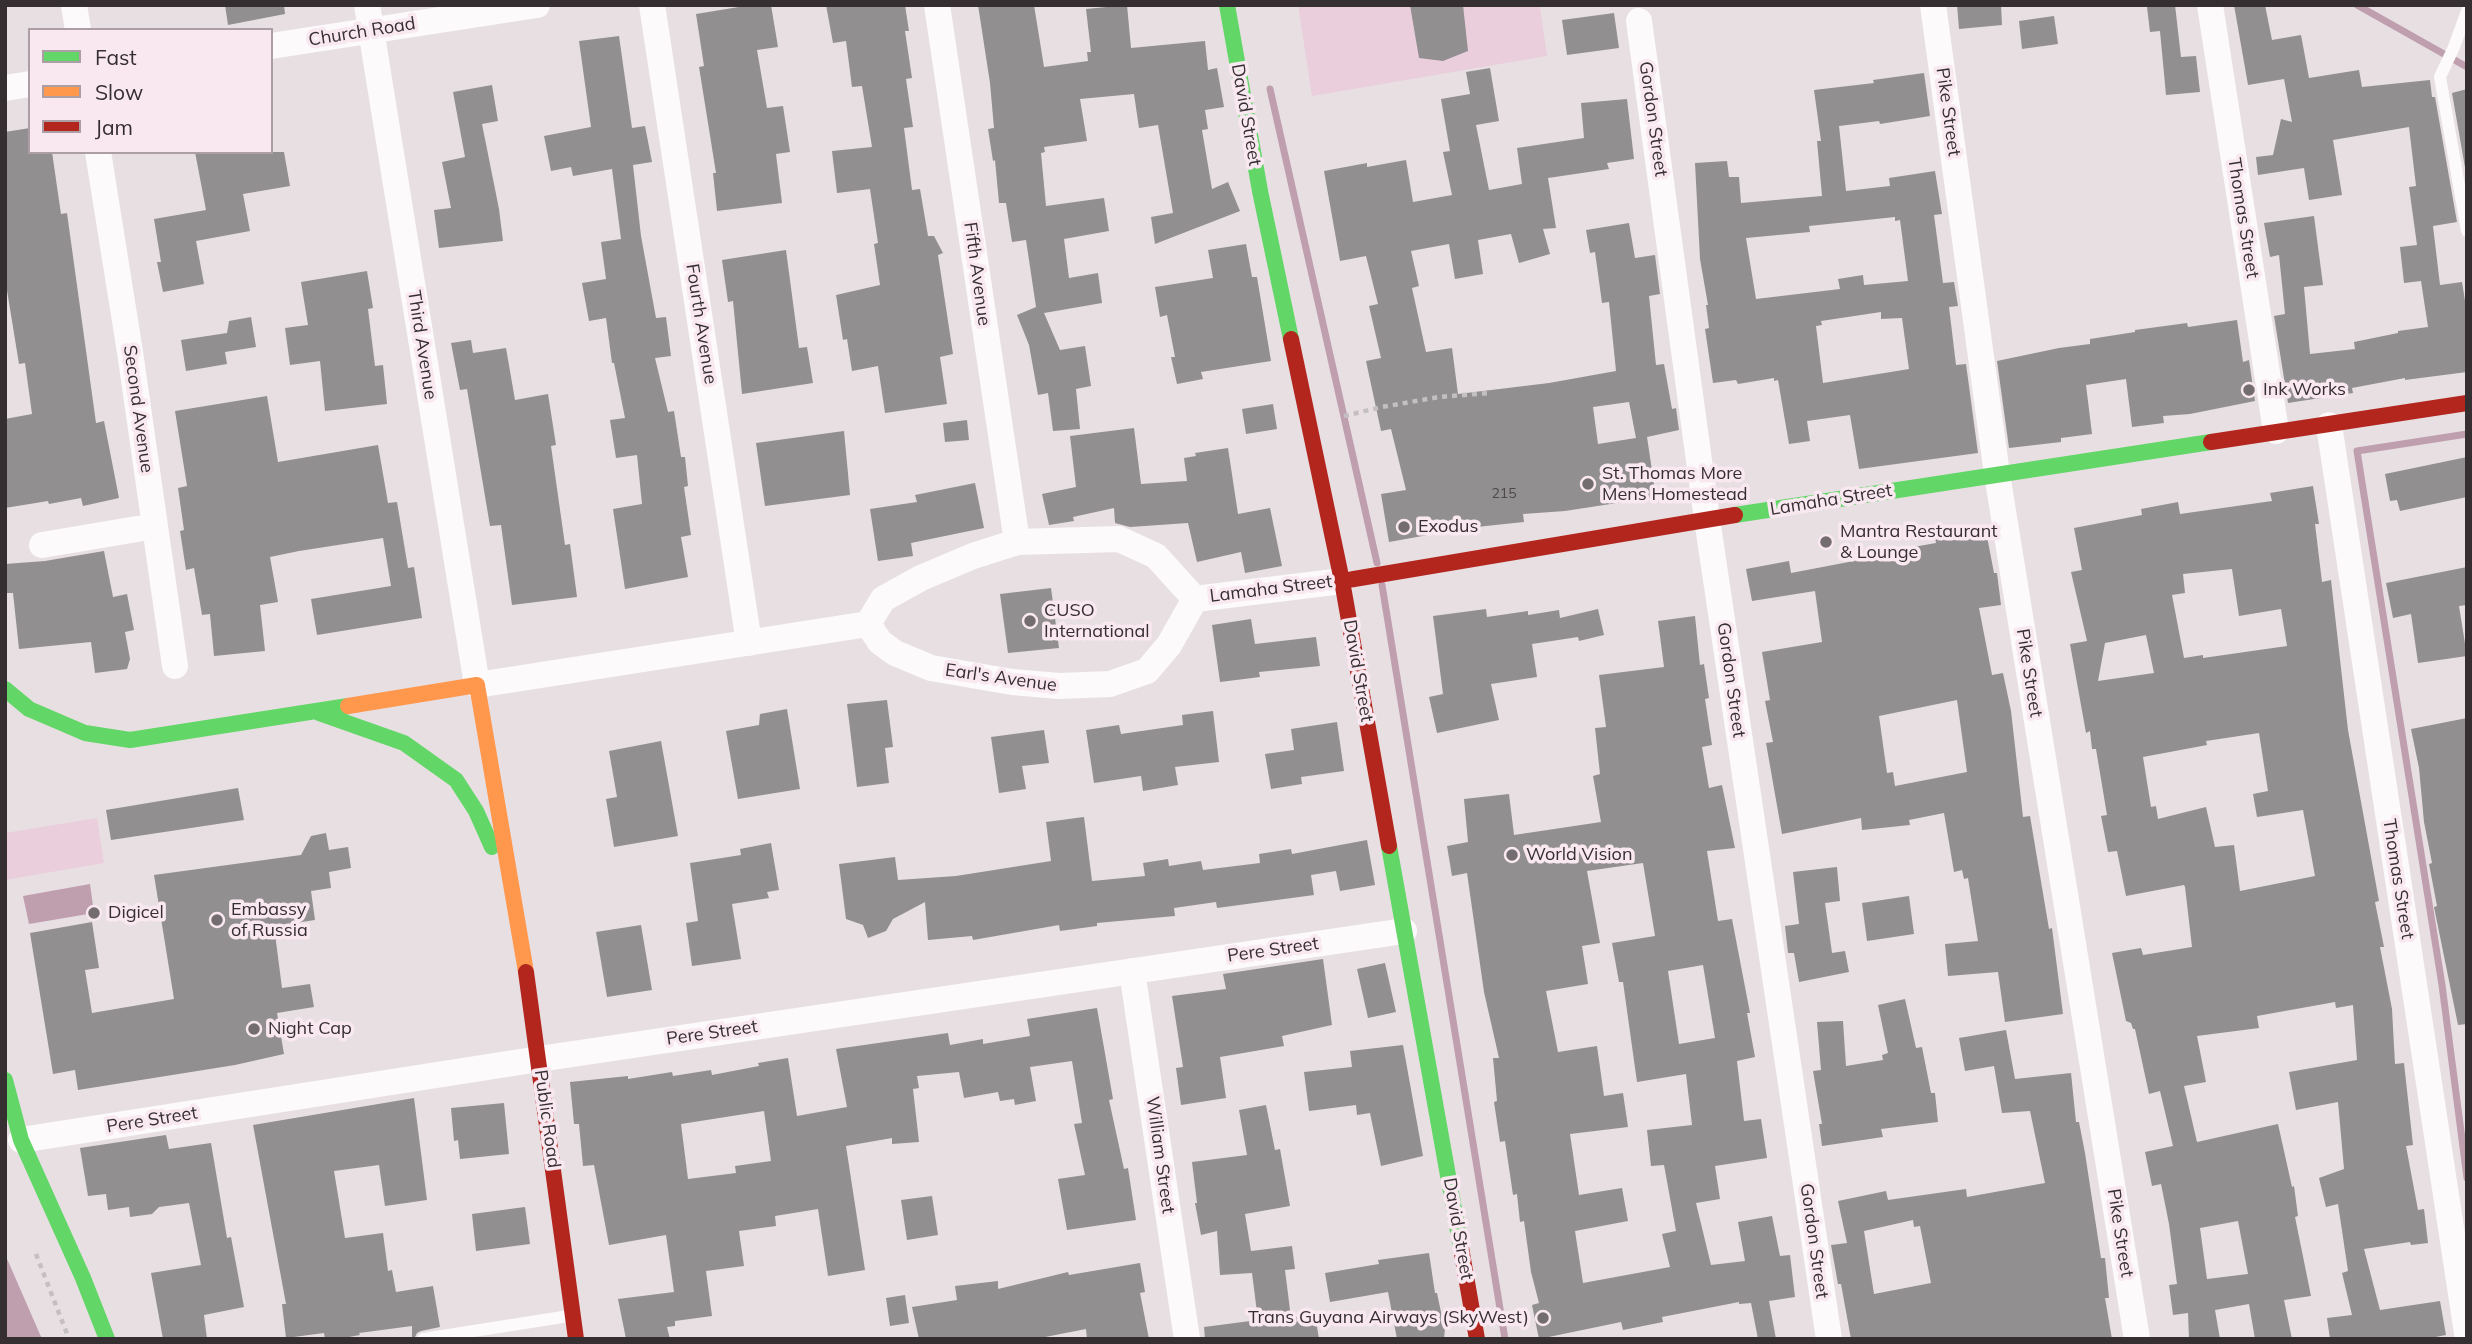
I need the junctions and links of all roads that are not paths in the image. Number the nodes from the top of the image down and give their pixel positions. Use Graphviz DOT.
graph roads {
  1 [pos="74,5"];
  2 [pos="537,5"];
  3 [pos="652,5"];
  4 [pos="937,5"];
  5 [pos="1227,5"];
  6 [pos="1933,5"];
  7 [pos="2210,5"];
  8 [pos="2467,11"];
  9 [pos="369,18"];
  10 [pos="1639,22"];
  11 [pos="78,28"];
  12 [pos="273,45"];
  13 [pos="28,84"];
  14 [pos="5,88"];
  15 [pos="98,154"];
  16 [pos="2467,231"];
  17 [pos="2467,403"];
  18 [pos="2329,425"];
  19 [pos="2276,431"];
  20 [pos="1997,474"];
  21 [pos="1707,519"];
  22 [pos="155,526"];
  23 [pos="1017,542"];
  24 [pos="42,545"];
  25 [pos="1342,580"];
  26 [pos="1195,599"];
  27 [pos="868,624"];
  28 [pos="749,643"];
  29 [pos="175,666"];
  30 [pos="477,685"];
  31 [pos="5,689"];
  32 [pos="314,711"];
  33 [pos="514,900"];
  34 [pos="1405,931"];
  35 [pos="1132,971"];
  36 [pos="539,1059"];
  37 [pos="5,1080"];
  38 [pos="21,1140"];
  39 [pos="573,1316"];
  40 [pos="2467,1333"];
  41 [pos="107,1339"];
  42 [pos="423,1339"];
  43 [pos="576,1339"];
  44 [pos="1187,1339"];
  45 [pos="1478,1339"];
  46 [pos="1829,1339"];
  47 [pos="2137,1339"];
  1 -- 11 [label="street"];
  2 -- 9 [label="street, Church Road"];
  3 -- 28 [label="street, Fourth Avenue"];
  4 -- 23 [label="street, Fifth Avenue"];
  5 -- 25 [label="street, David Street"];
  6 -- 20 [label="street, Pike Street"];
  7 -- 19 [label="street, Thomas Street"];
  8 -- 16 [label="lane"];
  9 -- 12 [label="street, Church Road"];
  9 -- 30 [label="street, Third Avenue"];
  10 -- 21 [label="street, Gordon Street"];
  13 -- 14 [label="street"];
  15 -- 22 [label="street, Second Avenue"];
  17 -- 18 [label="street, Lamaha Street"];
  18 -- 19 [label="street, Lamaha Street"];
  18 -- 40 [label="street, Thomas Street"];
  19 -- 20 [label="street, Lamaha Street"];
  20 -- 21 [label="street, Lamaha Street"];
  20 -- 47 [label="street, Pike Street"];
  21 -- 25 [label="street, Lamaha Street"];
  21 -- 46 [label="street, Gordon Street"];
  22 -- 24 [label="street"];
  22 -- 29 [label="street, Second Avenue"];
  23 -- 26 [label="street"];
  23 -- 27 [label="street"];
  25 -- 26 [label="street, Lamaha Street"];
  25 -- 34 [label="street, David Street"];
  26 -- 27 [label="street, Earl's Avenue"];
  27 -- 28 [label="street"];
  28 -- 30 [label="street"];
  30 -- 32 [label="street"];
  30 -- 33 [label="street"];
  31 -- 32 [label="street"];
  32 -- 33 [label="street"];
  33 -- 36 [label="street, Public Road"];
  34 -- 35 [label="street, Pere Street"];
  34 -- 45 [label="street, David Street"];
  35 -- 36 [label="street, Pere Street"];
  35 -- 44 [label="street, William Street"];
  36 -- 38 [label="street, Pere Street"];
  36 -- 39 [label="street, Public Road"];
  37 -- 38 [label="street"];
  38 -- 41 [label="street"];
  39 -- 42 [label="lane"];
  39 -- 43 [label="street, Public Road"];
}
